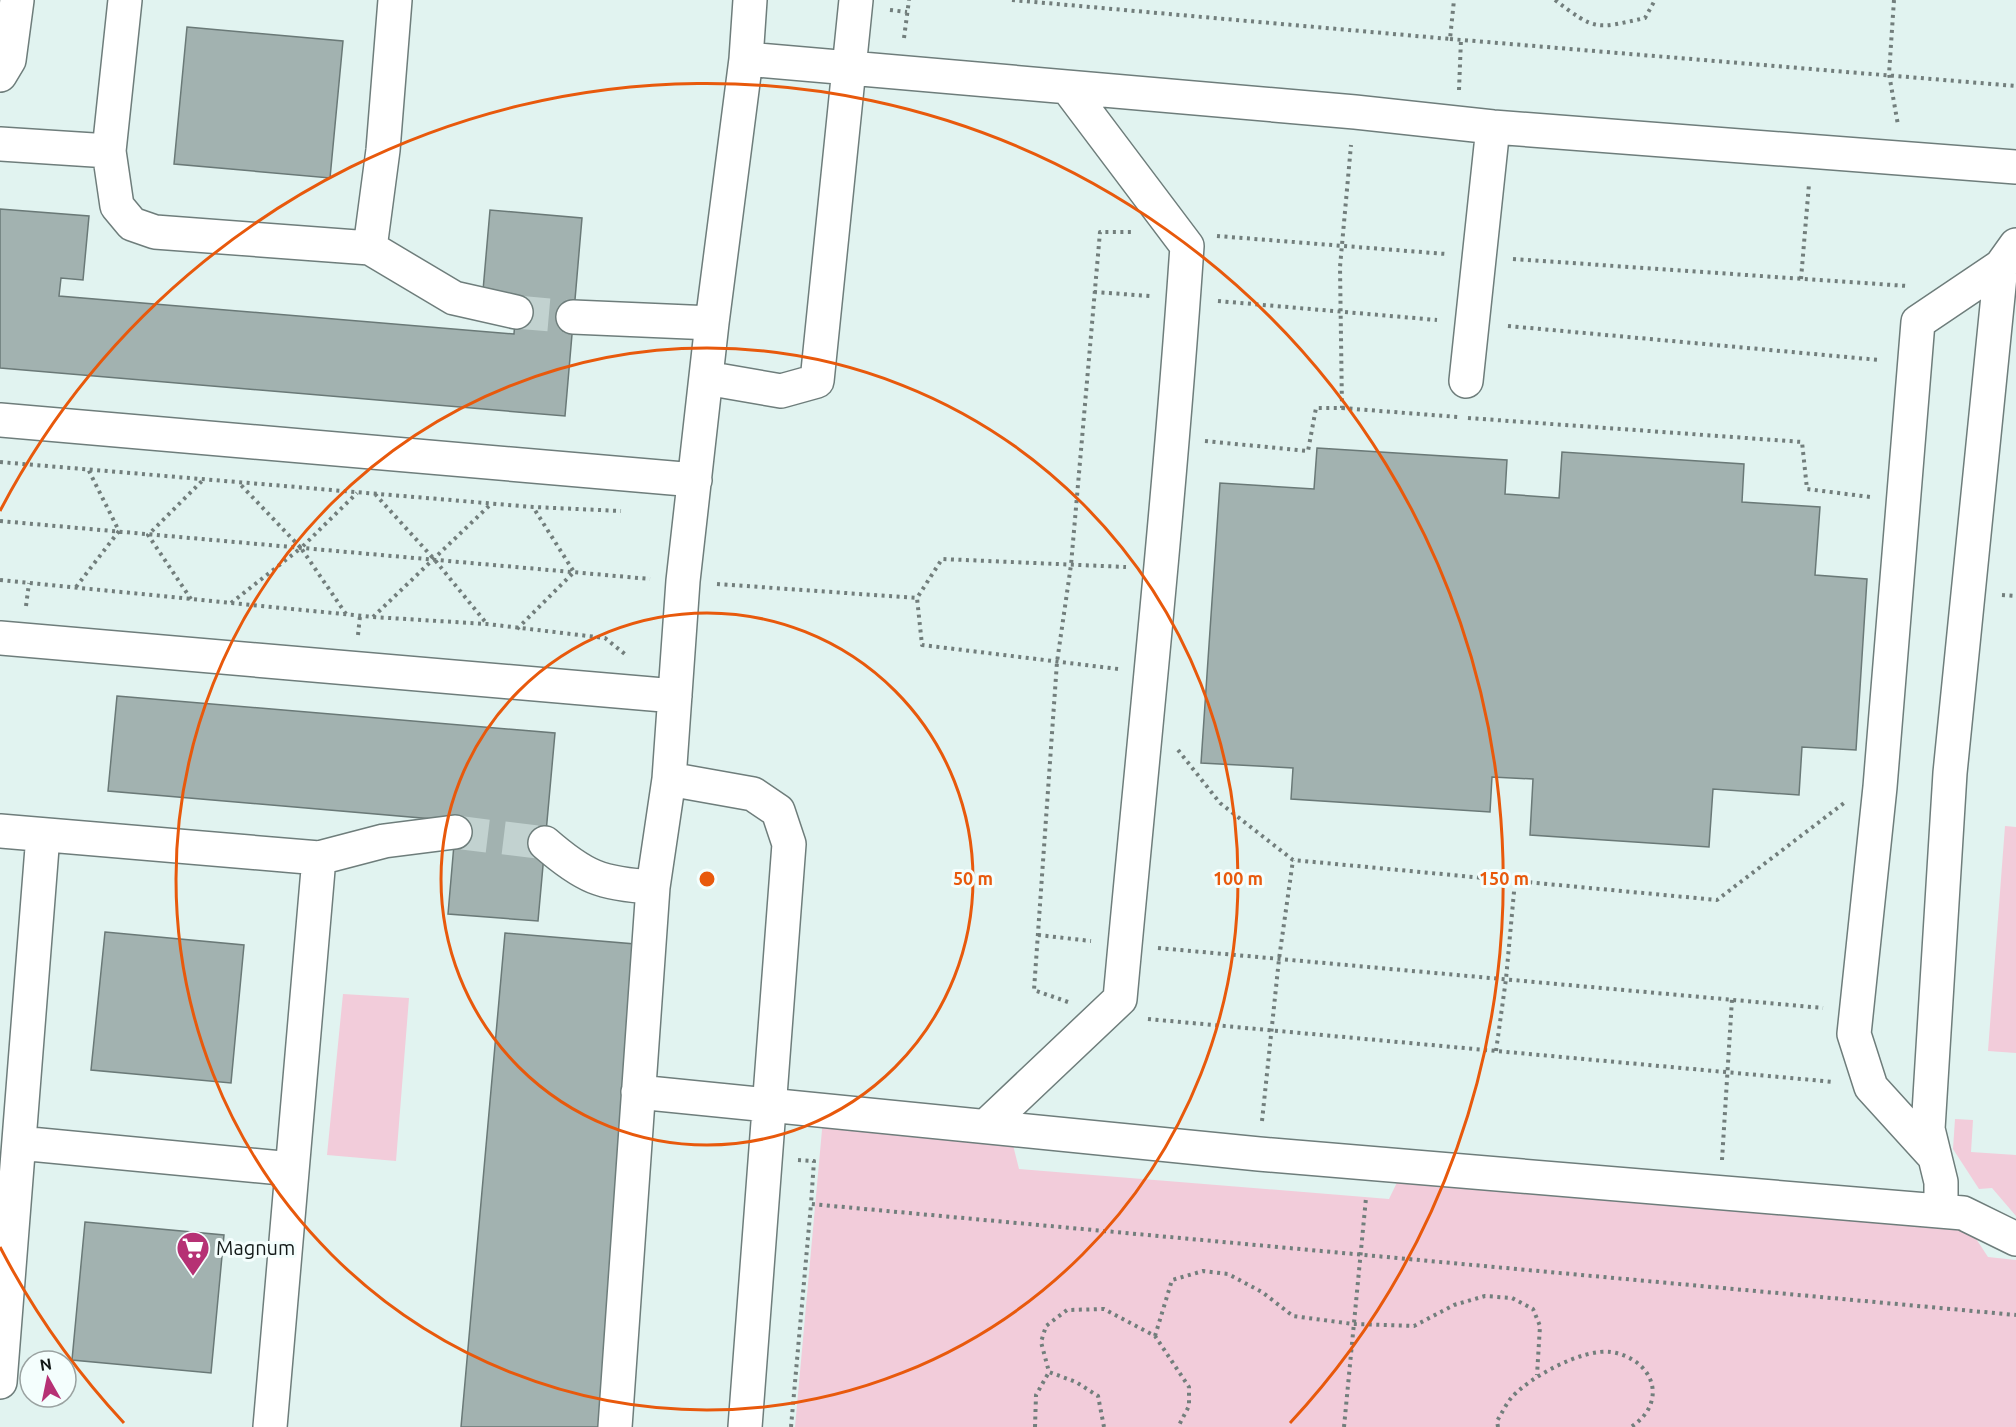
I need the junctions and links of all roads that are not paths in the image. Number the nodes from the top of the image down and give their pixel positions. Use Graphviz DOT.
graph roads {
  1 [pos="17,0"];
  2 [pos="125,0"];
  3 [pos="395,0"];
  4 [pos="750,0"];
  5 [pos="856,0"];
  6 [pos="746,59"];
  7 [pos="851,69"];
  8 [pos="0,75"];
  9 [pos="1068,88"];
  10 [pos="1493,127"];
  11 [pos="0,144"];
  12 [pos="109,151"];
  13 [pos="2016,167"];
  14 [pos="370,248"];
  15 [pos="2009,255"];
  16 [pos="516,312"];
  17 [pos="573,317"];
  18 [pos="712,323"];
  19 [pos="706,378"];
  20 [pos="1466,381"];
  21 [pos="0,420"];
  22 [pos="695,480"];
  23 [pos="0,638"];
  24 [pos="675,696"];
  25 [pos="669,779"];
  26 [pos="0,831"];
  27 [pos="455,832"];
  28 [pos="43,835"];
  29 [pos="545,843"];
  30 [pos="319,858"];
  31 [pos="653,887"];
  32 [pos="639,1092"];
  33 [pos="769,1106"];
  34 [pos="987,1125"];
  35 [pos="19,1143"];
  36 [pos="1932,1154"];
  37 [pos="292,1169"];
  38 [pos="1941,1211"];
  39 [pos="2016,1239"];
  40 [pos="0,1382"];
  41 [pos="270,1427"];
  42 [pos="615,1427"];
  43 [pos="745,1427"];
  1 -- 8 [label="lane"];
  2 -- 12 [label="lane"];
  3 -- 14 [label="lane"];
  4 -- 6 [label="lane"];
  5 -- 7 [label="lane"];
  6 -- 7 [label="lane"];
  6 -- 18 [label="lane"];
  7 -- 9 [label="lane"];
  7 -- 19 [label="lane"];
  9 -- 10 [label="lane"];
  9 -- 34 [label="lane"];
  10 -- 13 [label="lane"];
  10 -- 20 [label="lane"];
  11 -- 12 [label="lane"];
  12 -- 14 [label="lane"];
  14 -- 16 [label="lane"];
  15 -- 36 [label="lane"];
  15 -- 36 [label="lane"];
  17 -- 18 [label="lane"];
  18 -- 19 [label="lane"];
  19 -- 22 [label="lane"];
  21 -- 22 [label="lane"];
  22 -- 24 [label="lane"];
  23 -- 24 [label="lane"];
  24 -- 25 [label="lane"];
  25 -- 31 [label="lane"];
  25 -- 33 [label="lane"];
  26 -- 28 [label="lane"];
  27 -- 30 [label="lane"];
  28 -- 30 [label="lane"];
  28 -- 35 [label="lane"];
  29 -- 31 [label="lane"];
  30 -- 37 [label="lane"];
  31 -- 32 [label="lane"];
  32 -- 33 [label="lane"];
  32 -- 42 [label="lane"];
  33 -- 34 [label="lane"];
  33 -- 43 [label="lane"];
  34 -- 38 [label="lane"];
  35 -- 37 [label="lane"];
  35 -- 40 [label="lane"];
  36 -- 38 [label="lane"];
  37 -- 41 [label="lane"];
  38 -- 39 [label="lane"];
}
